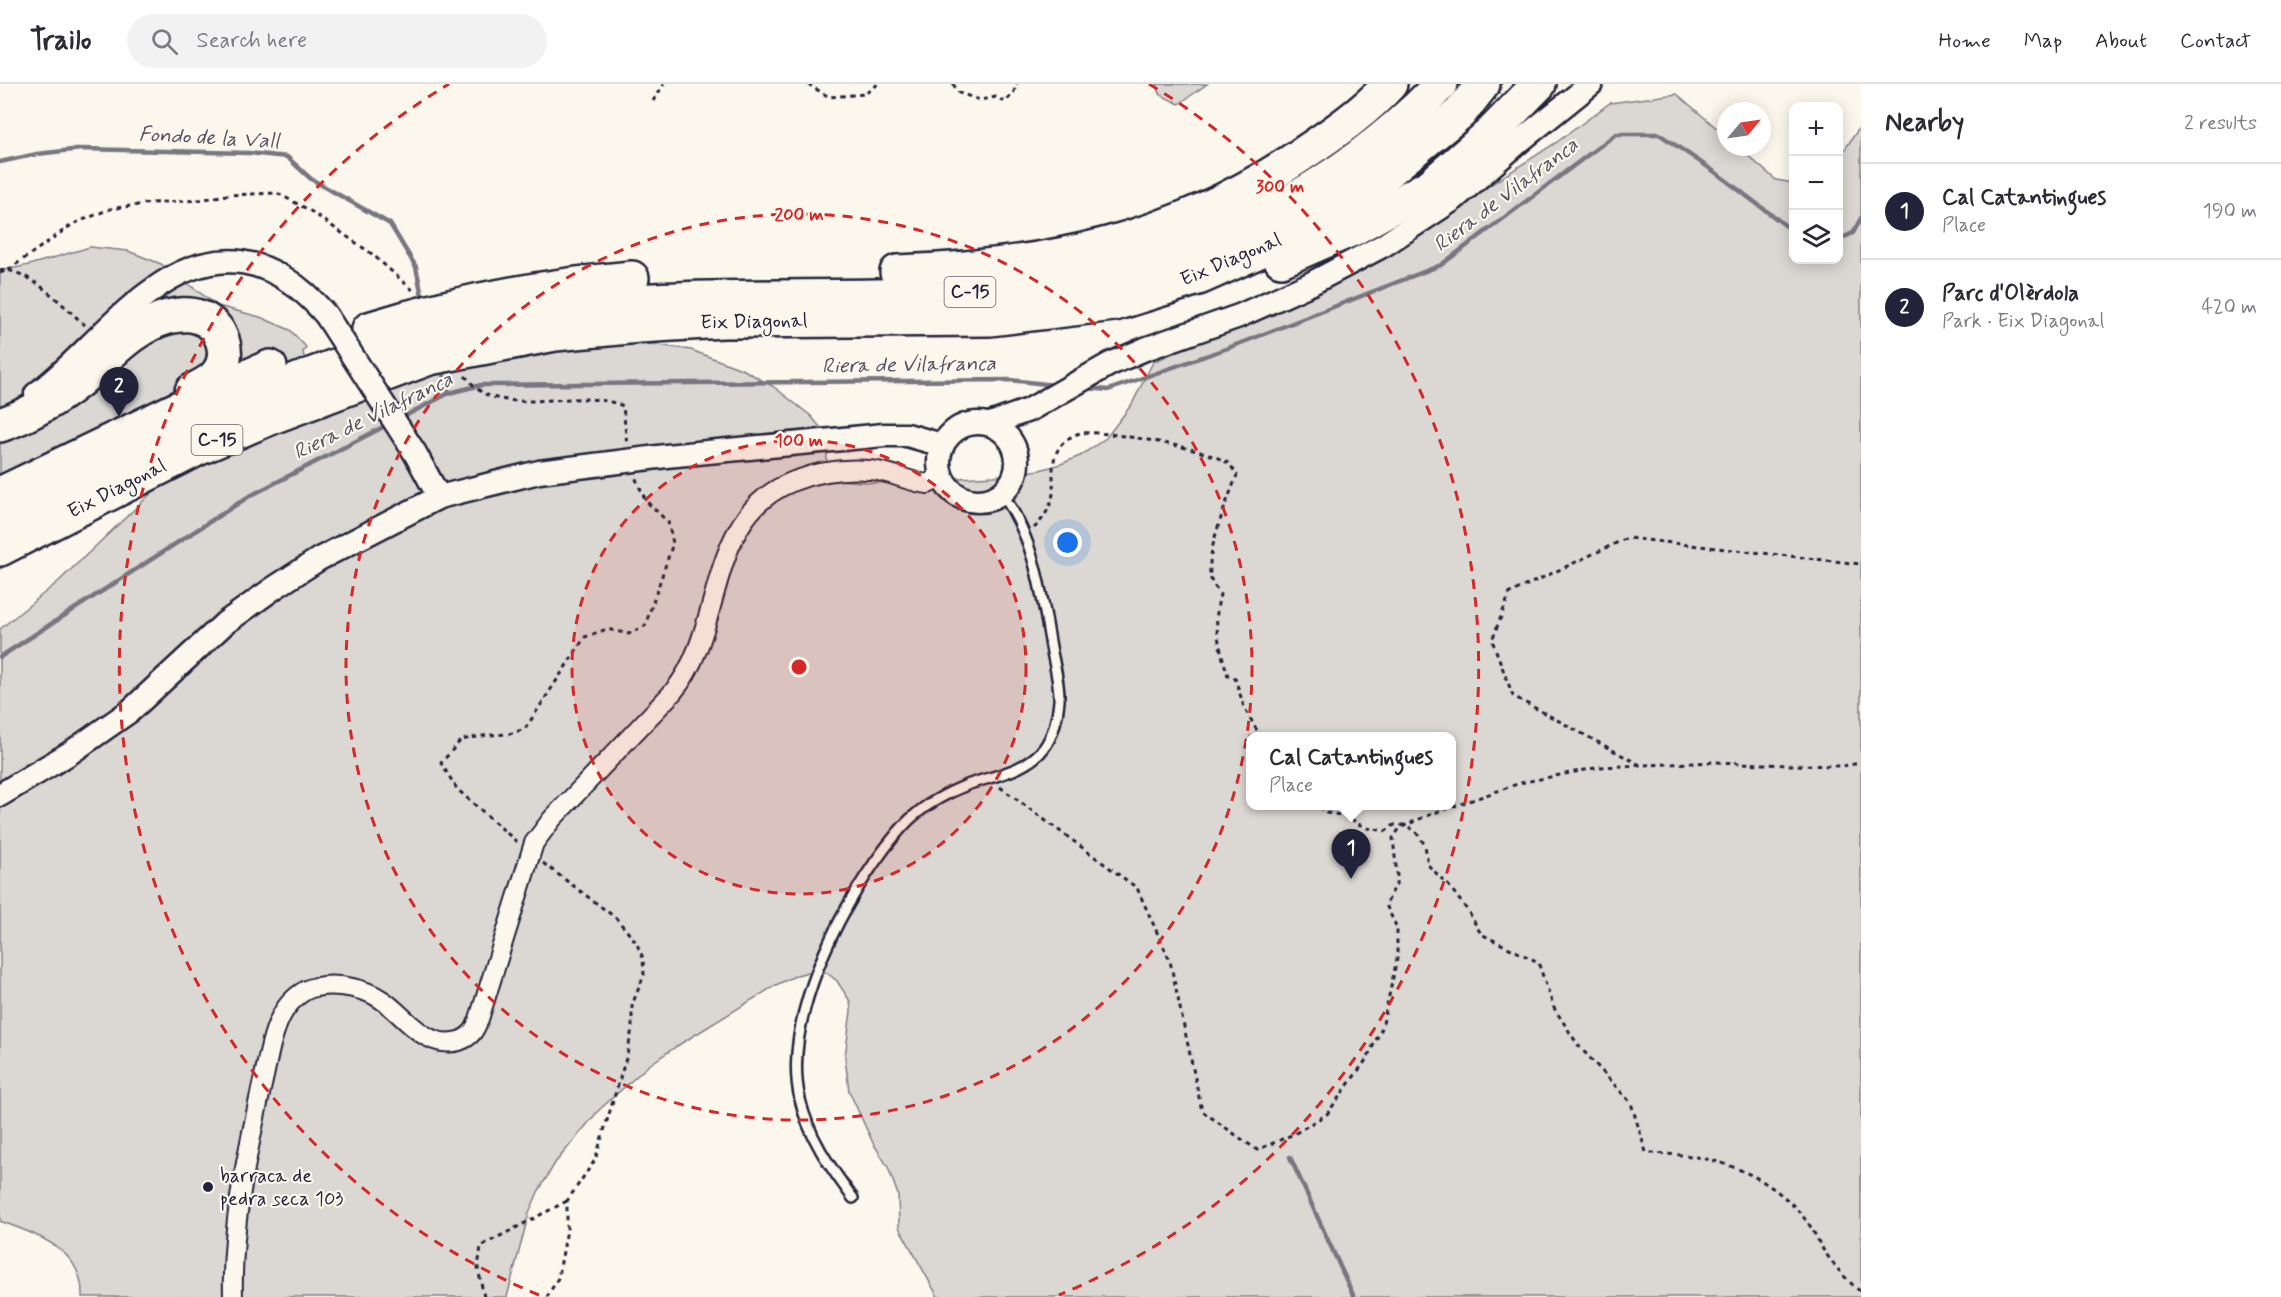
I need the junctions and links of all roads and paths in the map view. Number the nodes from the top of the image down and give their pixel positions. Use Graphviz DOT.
graph roads {
  1 [pos="664,84"];
  2 [pos="808,84"];
  3 [pos="878,84"];
  4 [pos="953,84"];
  5 [pos="1017,84"];
  6 [pos="1390,84"];
  7 [pos="1442,84"];
  8 [pos="1483,84"];
  9 [pos="1539,84"];
  10 [pos="1591,84"];
  11 [pos="653,101"];
  12 [pos="8,270"];
  13 [pos="0,272"];
  14 [pos="417,294"];
  15 [pos="1114,304"];
  16 [pos="100,337"];
  17 [pos="464,374"];
  18 [pos="1029,410"];
  19 [pos="0,417"];
  20 [pos="990,424"];
  21 [pos="0,425"];
  22 [pos="130,431"];
  23 [pos="942,445"];
  24 [pos="1015,448"];
  25 [pos="628,460"];
  26 [pos="941,476"];
  27 [pos="0,494"];
  28 [pos="1002,494"];
  29 [pos="439,497"];
  30 [pos="0,520"];
  31 [pos="1024,531"];
  32 [pos="0,549"];
  33 [pos="1861,564"];
  34 [pos="1258,732"];
  35 [pos="1861,763"];
  36 [pos="1641,765"];
  37 [pos="988,778"];
  38 [pos="0,795"];
  39 [pos="1456,806"];
  40 [pos="1323,810"];
  41 [pos="1444,810"];
  42 [pos="1406,825"];
  43 [pos="530,853"];
  44 [pos="853,1198"];
  45 [pos="567,1201"];
  46 [pos="1861,1292"];
  47 [pos="233,1297"];
  48 [pos="484,1297"];
  49 [pos="547,1297"];
  1 -- 11 [label="path"];
  2 -- 3 [label="path"];
  4 -- 5 [label="path"];
  6 -- 22 [label="highway"];
  7 -- 30 [label="highway, Eix Diagonal / C-15"];
  8 -- 15 [label="highway, Eix Diagonal / C-15"];
  9 -- 15 [label="highway"];
  10 -- 18 [label="street"];
  12 -- 13 [label="path"];
  12 -- 14 [label="path"];
  12 -- 16 [label="path"];
  15 -- 32 [label="highway, Eix Diagonal / C-15"];
  16 -- 19 [label="street"];
  16 -- 29 [label="street, bridge"];
  17 -- 25 [label="path"];
  18 -- 20 [label="street"];
  18 -- 24 [label="street"];
  20 -- 23 [label="street"];
  20 -- 24 [label="street"];
  21 -- 22 [label="highway"];
  22 -- 27 [label="highway"];
  23 -- 25 [label="street"];
  23 -- 26 [label="street"];
  24 -- 28 [label="street"];
  25 -- 29 [label="street"];
  25 -- 43 [label="path"];
  26 -- 28 [label="street"];
  26 -- 43 [label="street"];
  28 -- 31 [label="lane"];
  29 -- 38 [label="street"];
  31 -- 34 [label="path"];
  31 -- 37 [label="lane"];
  33 -- 36 [label="path"];
  35 -- 36 [label="path"];
  36 -- 39 [label="path"];
  37 -- 42 [label="path"];
  37 -- 44 [label="lane"];
  40 -- 42 [label="path"];
  41 -- 42 [label="path"];
  42 -- 46 [label="path"];
  43 -- 45 [label="path"];
  43 -- 47 [label="street"];
  45 -- 48 [label="path"];
  45 -- 49 [label="path"];
}
